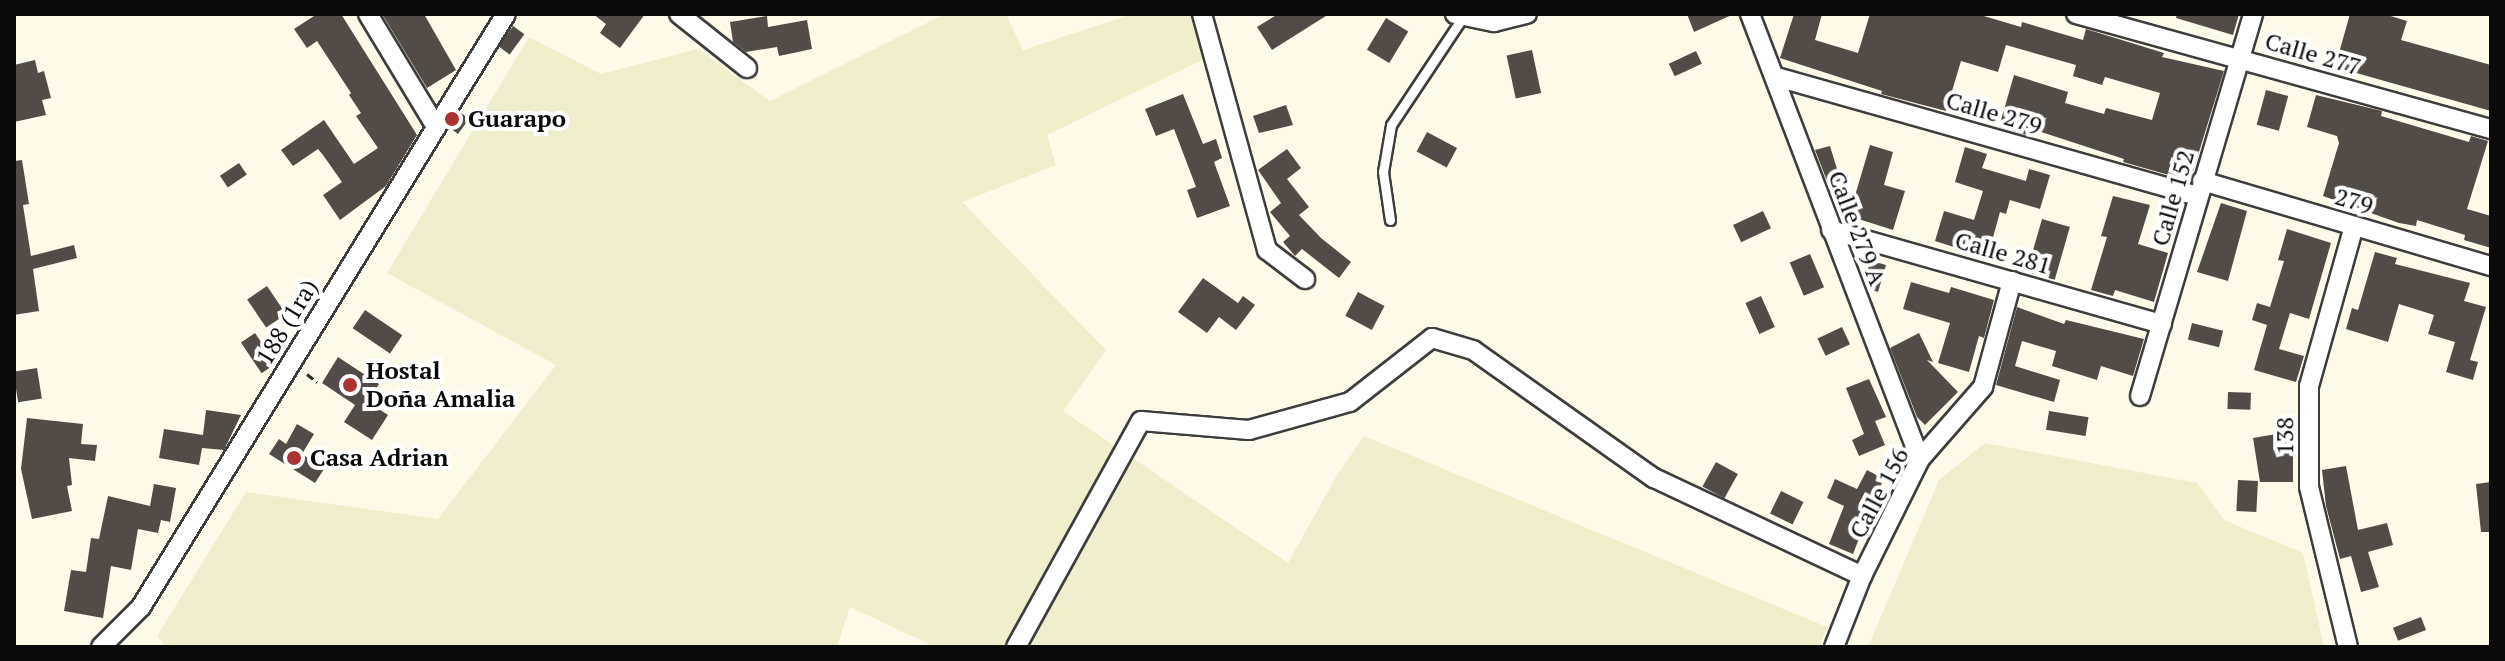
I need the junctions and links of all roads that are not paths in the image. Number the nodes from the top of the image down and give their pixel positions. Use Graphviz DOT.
graph roads {
  1 [pos="368,14"];
  2 [pos="506,14"];
  3 [pos="679,14"];
  4 [pos="1202,14"];
  5 [pos="1527,14"];
  6 [pos="1750,14"];
  7 [pos="2076,14"];
  8 [pos="2253,14"];
  9 [pos="1458,16"];
  10 [pos="2241,59"];
  11 [pos="747,68"];
  12 [pos="1777,77"];
  13 [pos="435,125"];
  14 [pos="2491,129"];
  15 [pos="2200,188"];
  16 [pos="1390,220"];
  17 [pos="2354,226"];
  18 [pos="1831,230"];
  19 [pos="2491,266"];
  20 [pos="1305,279"];
  21 [pos="2012,281"];
  22 [pos="2162,324"];
  23 [pos="2140,396"];
  24 [pos="1920,459"];
  25 [pos="1862,576"];
  26 [pos="101,647"];
  27 [pos="1016,647"];
  28 [pos="1834,647"];
  29 [pos="2348,647"];
  1 -- 13 [label="street"];
  2 -- 13 [label="street, 188 (1ra)"];
  3 -- 11 [label="street"];
  4 -- 20 [label="street"];
  5 -- 9 [label="street"];
  6 -- 12 [label="street, Calle 279 A"];
  7 -- 10 [label="street, Calle 277"];
  8 -- 10 [label="street, Calle 152"];
  9 -- 16 [label="lane"];
  10 -- 14 [label="street, Calle 277"];
  10 -- 15 [label="street, Calle 152"];
  12 -- 15 [label="street, Calle 279"];
  12 -- 18 [label="street, Calle 279 A"];
  13 -- 26 [label="street, 188 (1ra)"];
  15 -- 17 [label="street, 279"];
  15 -- 22 [label="street, Calle 152"];
  17 -- 19 [label="street, 279"];
  17 -- 29 [label="street, 138"];
  18 -- 21 [label="street, Calle 281"];
  18 -- 24 [label="street, Calle 279 A"];
  21 -- 22 [label="street, Calle 281"];
  21 -- 24 [label="street, Calle 156"];
  22 -- 23 [label="street, Calle 152"];
  24 -- 25 [label="street, Calle 156"];
  25 -- 27 [label="street"];
  25 -- 28 [label="street, Calle 156"];
}
